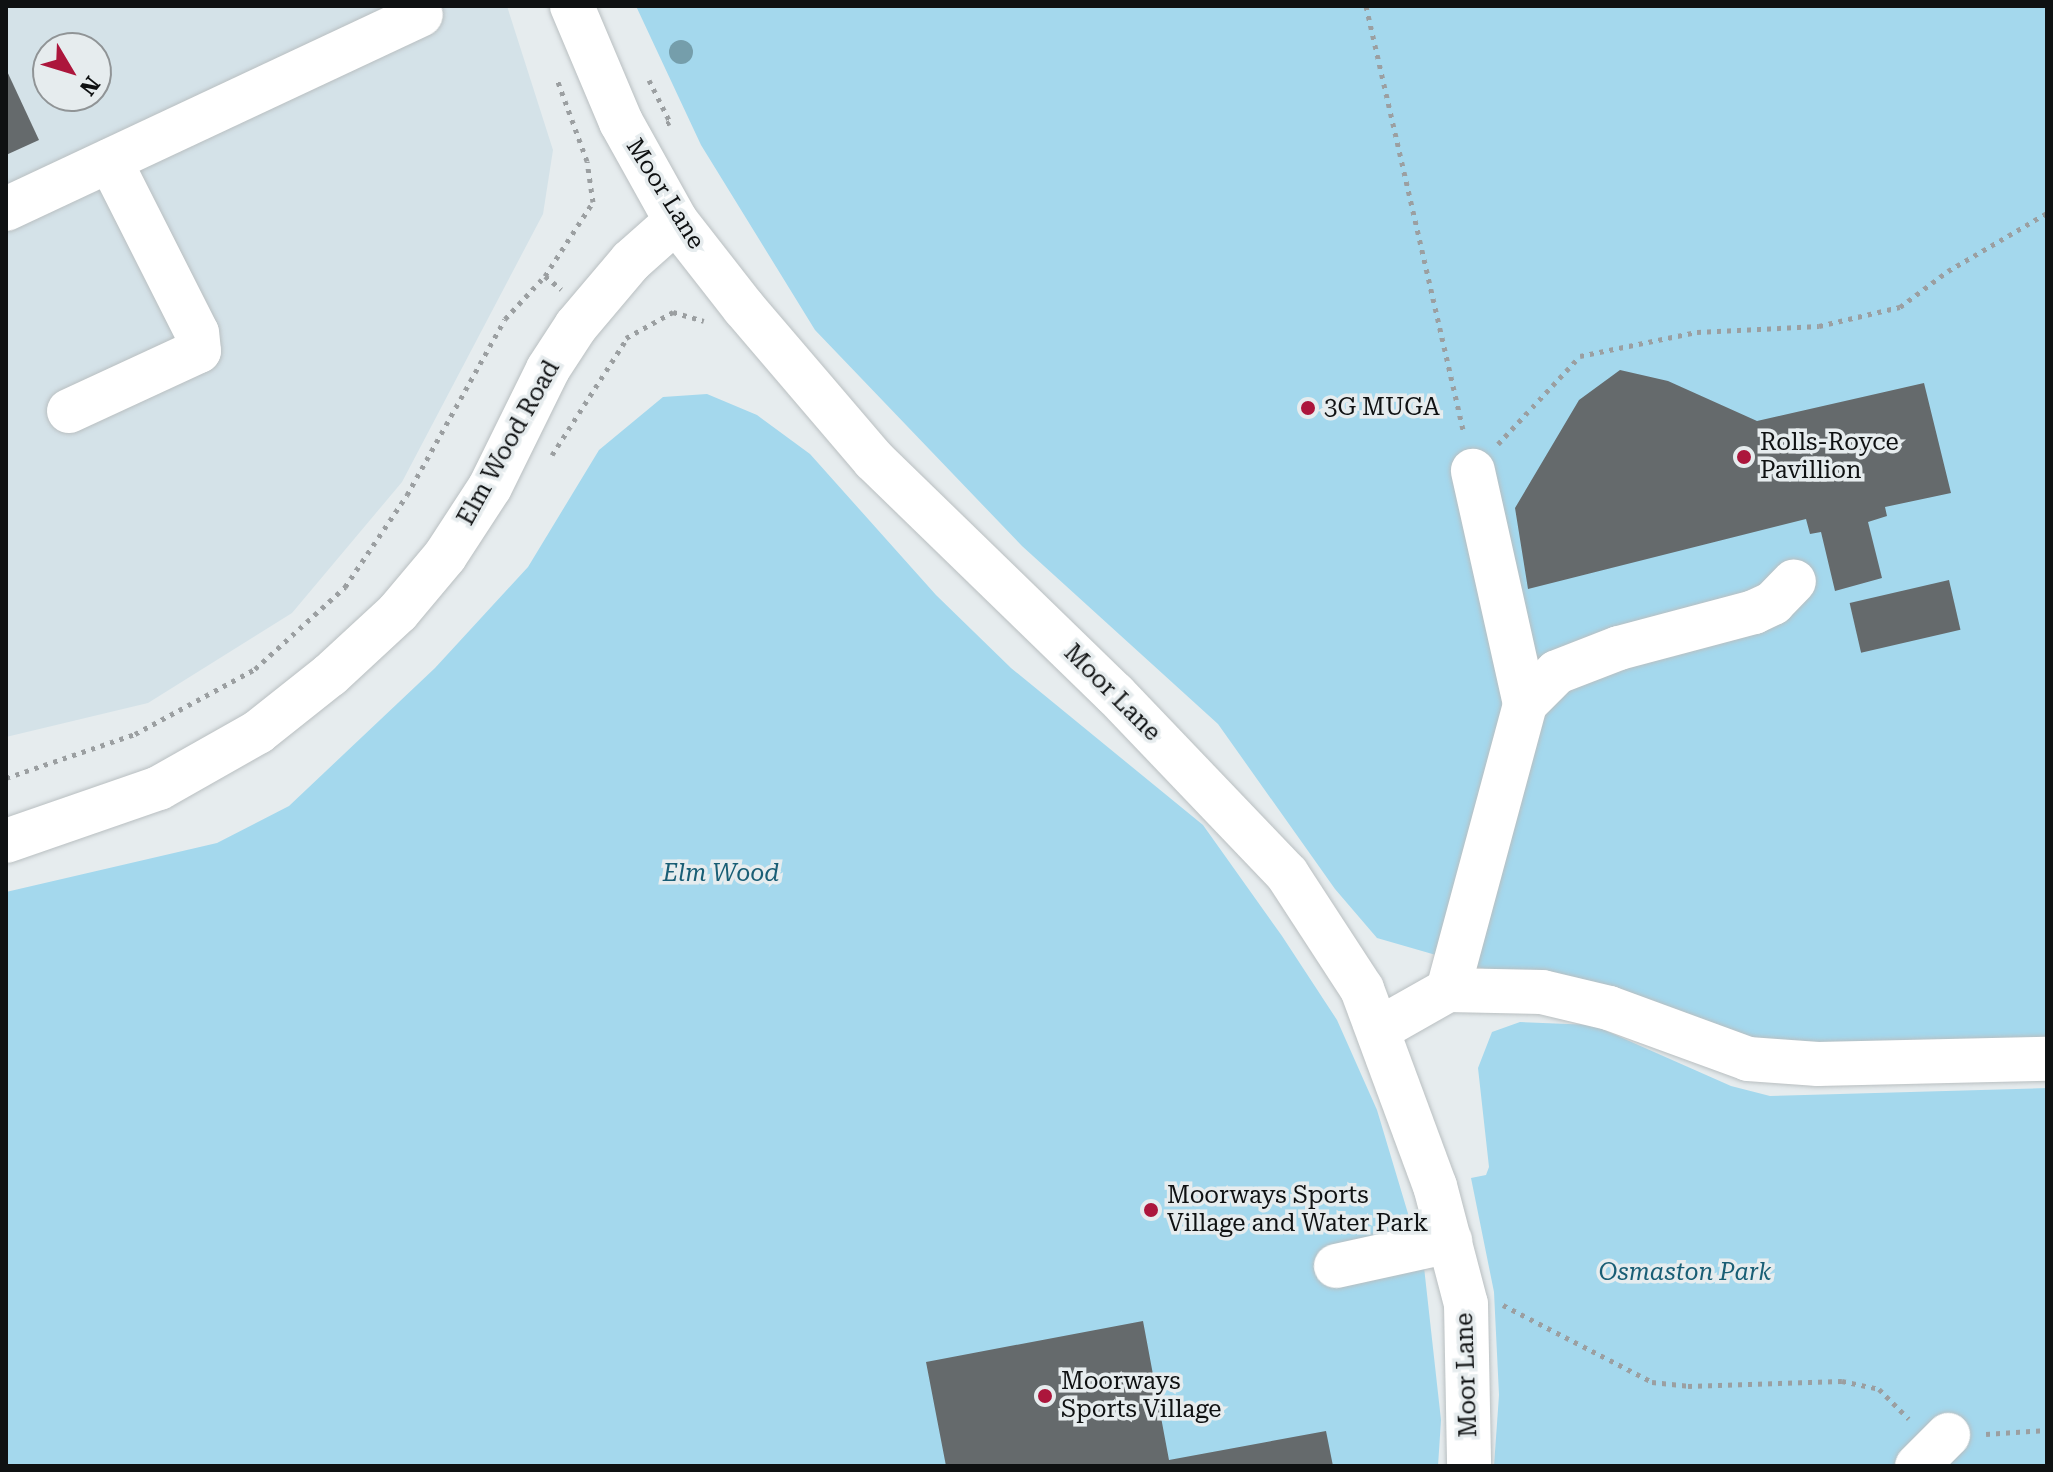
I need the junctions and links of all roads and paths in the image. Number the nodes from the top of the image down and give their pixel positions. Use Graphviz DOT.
graph roads {
  1 [pos="572,6"];
  2 [pos="1366,6"];
  3 [pos="421,15"];
  4 [pos="554,72"];
  5 [pos="110,161"];
  6 [pos="6,209"];
  7 [pos="2047,213"];
  8 [pos="676,221"];
  9 [pos="545,276"];
  10 [pos="588,311"];
  11 [pos="716,325"];
  12 [pos="69,411"];
  13 [pos="1473,471"];
  14 [pos="1794,581"];
  15 [pos="1525,704"];
  16 [pos="6,778"];
  17 [pos="6,841"];
  18 [pos="1448,990"];
  19 [pos="1379,1029"];
  20 [pos="2047,1059"];
  21 [pos="1450,1241"];
  22 [pos="1336,1266"];
  23 [pos="1466,1304"];
  24 [pos="2047,1430"];
  25 [pos="1948,1435"];
  26 [pos="1469,1466"];
  27 [pos="1917,1466"];
  1 -- 8 [label="street, Moor Lane"];
  2 -- 13 [label="path"];
  3 -- 5 [label="street"];
  4 -- 9 [label="path"];
  5 -- 6 [label="street"];
  5 -- 12 [label="street"];
  7 -- 13 [label="path"];
  8 -- 10 [label="street, Elm Wood Road"];
  8 -- 19 [label="street, Moor Lane"];
  9 -- 10 [label="path"];
  9 -- 16 [label="path"];
  10 -- 11 [label="path"];
  10 -- 17 [label="street, Elm Wood Road"];
  13 -- 15 [label="street"];
  14 -- 15 [label="street"];
  15 -- 18 [label="street"];
  18 -- 19 [label="street"];
  18 -- 20 [label="street"];
  19 -- 21 [label="street, Moor Lane"];
  21 -- 22 [label="street"];
  21 -- 23 [label="street, Moor Lane"];
  23 -- 25 [label="path"];
  23 -- 26 [label="street, Moor Lane"];
  24 -- 25 [label="path"];
  25 -- 27 [label="street"];
}
